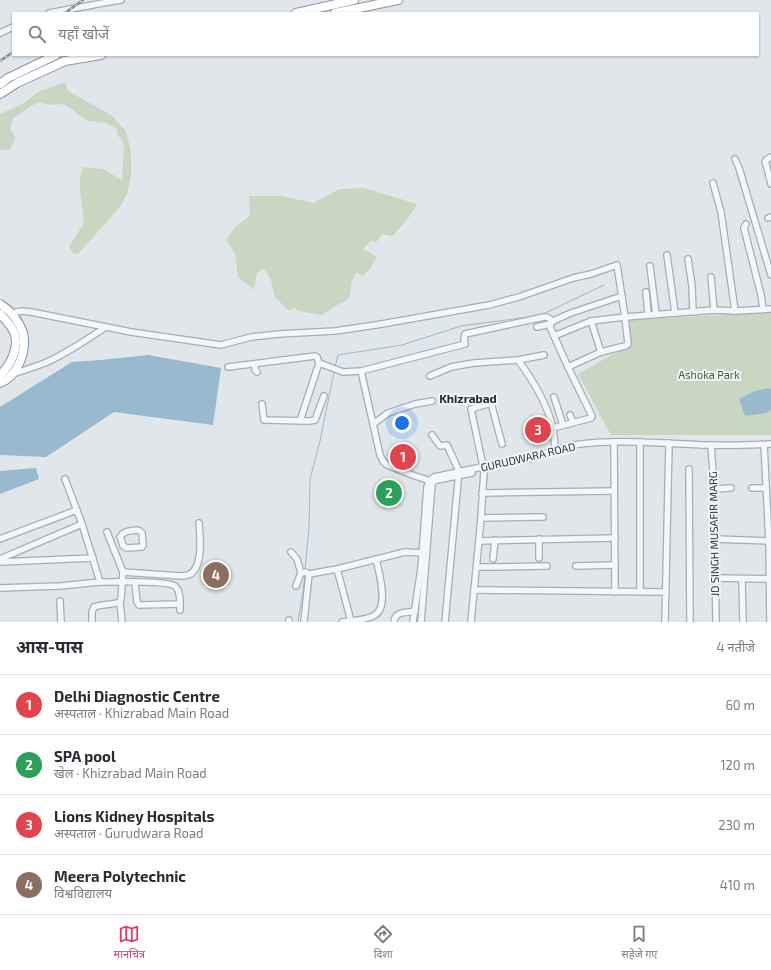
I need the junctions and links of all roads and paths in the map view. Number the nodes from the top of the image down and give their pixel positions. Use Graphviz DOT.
graph roads {
  1 [pos="121,0"];
  2 [pos="354,0"];
  3 [pos="398,0"];
  4 [pos="343,2"];
  5 [pos="54,12"];
  6 [pos="300,12"];
  7 [pos="340,12"];
  8 [pos="12,27"];
  9 [pos="0,33"];
  10 [pos="54,56"];
  11 [pos="95,56"];
  12 [pos="0,84"];
  13 [pos="0,94"];
  14 [pos="771,157"];
  15 [pos="735,159"];
  16 [pos="713,183"];
  17 [pos="771,184"];
  18 [pos="746,224"];
  19 [pos="667,255"];
  20 [pos="688,259"];
  21 [pos="650,266"];
  22 [pos="771,275"];
  23 [pos="711,277"];
  24 [pos="646,292"];
  25 [pos="622,296"];
  26 [pos="0,304"];
  27 [pos="771,308"];
  28 [pos="763,309"];
  29 [pos="714,310"];
  30 [pos="735,311"];
  31 [pos="693,312"];
  32 [pos="11,313"];
  33 [pos="675,313"];
  34 [pos="0,314"];
  35 [pos="656,314"];
  36 [pos="648,315"];
  37 [pos="625,317"];
  38 [pos="591,321"];
  39 [pos="552,323"];
  40 [pos="106,327"];
  41 [pos="538,327"];
  42 [pos="554,336"];
  43 [pos="601,352"];
  44 [pos="544,354"];
  45 [pos="518,360"];
  46 [pos="319,363"];
  47 [pos="255,364"];
  48 [pos="228,367"];
  49 [pos="568,367"];
  50 [pos="361,371"];
  51 [pos="257,372"];
  52 [pos="12,374"];
  53 [pos="0,375"];
  54 [pos="430,376"];
  55 [pos="0,384"];
  56 [pos="324,396"];
  57 [pos="554,398"];
  58 [pos="432,401"];
  59 [pos="262,404"];
  60 [pos="570,416"];
  61 [pos="300,421"];
  62 [pos="573,422"];
  63 [pos="373,424"];
  64 [pos="563,425"];
  65 [pos="553,428"];
  66 [pos="432,435"];
  67 [pos="614,442"];
  68 [pos="640,442"];
  69 [pos="669,443"];
  70 [pos="502,444"];
  71 [pos="771,444"];
  72 [pos="711,445"];
  73 [pos="764,445"];
  74 [pos="555,450"];
  75 [pos="484,469"];
  76 [pos="689,469"];
  77 [pos="459,473"];
  78 [pos="65,479"];
  79 [pos="431,481"];
  80 [pos="731,488"];
  81 [pos="752,488"];
  82 [pos="714,489"];
  83 [pos="768,490"];
  84 [pos="614,491"];
  85 [pos="482,493"];
  86 [pos="76,510"];
  87 [pos="543,517"];
  88 [pos="481,518"];
  89 [pos="199,523"];
  90 [pos="82,524"];
  91 [pos="120,537"];
  92 [pos="615,538"];
  93 [pos="0,539"];
  94 [pos="714,539"];
  95 [pos="495,540"];
  96 [pos="539,540"];
  97 [pos="479,541"];
  98 [pos="770,542"];
  99 [pos="291,552"];
  100 [pos="424,553"];
  101 [pos="93,558"];
  102 [pos="539,558"];
  103 [pos="0,559"];
  104 [pos="376,559"];
  105 [pos="494,559"];
  106 [pos="0,562"];
  107 [pos="615,565"];
  108 [pos="547,566"];
  109 [pos="576,566"];
  110 [pos="477,567"];
  111 [pos="337,569"];
  112 [pos="123,572"];
  113 [pos="305,573"];
  114 [pos="715,578"];
  115 [pos="742,578"];
  116 [pos="770,579"];
  117 [pos="100,582"];
  118 [pos="122,582"];
  119 [pos="135,582"];
  120 [pos="296,586"];
  121 [pos="0,588"];
  122 [pos="474,590"];
  123 [pos="640,591"];
  124 [pos="615,592"];
  125 [pos="666,592"];
  126 [pos="60,601"];
  127 [pos="120,602"];
  128 [pos="415,612"];
  129 [pos="350,621"];
  130 [pos="61,622"];
  131 [pos="92,622"];
  132 [pos="122,622"];
  133 [pos="304,622"];
  134 [pos="342,622"];
  135 [pos="394,622"];
  136 [pos="413,622"];
  137 [pos="421,622"];
  138 [pos="445,622"];
  139 [pos="471,622"];
  140 [pos="666,622"];
  141 [pos="690,622"];
  142 [pos="716,622"];
  143 [pos="743,622"];
  144 [pos="770,622"];
  1 -- 5 [label="street"];
  2 -- 4 [label="highway"];
  3 -- 7 [label="highway"];
  4 -- 6 [label="highway"];
  8 -- 9 [label="street"];
  10 -- 12 [label="highway"];
  11 -- 13 [label="highway"];
  14 -- 17 [label="street"];
  15 -- 22 [label="street"];
  16 -- 30 [label="street"];
  18 -- 28 [label="street"];
  19 -- 33 [label="street"];
  20 -- 31 [label="street"];
  21 -- 35 [label="street"];
  23 -- 29 [label="street"];
  24 -- 36 [label="street"];
  25 -- 37 [label="street"];
  25 -- 39 [label="street"];
  25 -- 40 [label="street"];
  26 -- 32 [label="highway"];
  27 -- 28 [label="street"];
  28 -- 30 [label="street"];
  29 -- 30 [label="street"];
  29 -- 31 [label="street"];
  31 -- 33 [label="street"];
  32 -- 40 [label="street"];
  32 -- 52 [label="highway"];
  33 -- 35 [label="street"];
  34 -- 53 [label="highway"];
  35 -- 36 [label="street"];
  36 -- 37 [label="street"];
  37 -- 38 [label="street"];
  37 -- 43 [label="street"];
  38 -- 42 [label="street"];
  38 -- 43 [label="street"];
  39 -- 41 [label="street"];
  39 -- 42 [label="street"];
  39 -- 50 [label="street"];
  40 -- 52 [label="street"];
  42 -- 49 [label="street"];
  43 -- 49 [label="street"];
  44 -- 45 [label="street"];
  45 -- 54 [label="street"];
  45 -- 65 [label="street"];
  46 -- 47 [label="street"];
  46 -- 50 [label="street"];
  46 -- 61 [label="street"];
  47 -- 48 [label="street"];
  47 -- 51 [label="street"];
  49 -- 62 [label="street"];
  50 -- 63 [label="street"];
  52 -- 55 [label="highway"];
  56 -- 61 [label="street"];
  57 -- 64 [label="street"];
  58 -- 63 [label="street"];
  59 -- 61 [label="street"];
  60 -- 62 [label="street"];
  62 -- 64 [label="street"];
  63 -- 79 [label="street"];
  64 -- 65 [label="street"];
  65 -- 74 [label="street"];
  66 -- 77 [label="street"];
  67 -- 68 [label="street, GURUDWARA ROAD"];
  67 -- 74 [label="street, GURUDWARA ROAD"];
  67 -- 84 [label="street"];
  68 -- 69 [label="street, GURUDWARA ROAD"];
  68 -- 123 [label="street"];
  69 -- 72 [label="street, GURUDWARA ROAD"];
  69 -- 125 [label="street"];
  70 -- 75 [label="street"];
  71 -- 73 [label="street, GURUDWARA ROAD"];
  72 -- 73 [label="street, GURUDWARA ROAD"];
  72 -- 82 [label="street, JD SINGH MUSAFIR MARG"];
  73 -- 83 [label="street"];
  74 -- 75 [label="street, GURUDWARA ROAD"];
  75 -- 77 [label="street, GURUDWARA ROAD"];
  75 -- 85 [label="street"];
  76 -- 141 [label="street"];
  77 -- 79 [label="street, GURUDWARA ROAD"];
  77 -- 138 [label="street"];
  78 -- 86 [label="street"];
  79 -- 100 [label="street"];
  80 -- 82 [label="street"];
  81 -- 83 [label="street"];
  82 -- 94 [label="street, JD SINGH MUSAFIR MARG"];
  83 -- 98 [label="street"];
  84 -- 85 [label="street"];
  84 -- 92 [label="street"];
  85 -- 88 [label="street"];
  86 -- 90 [label="street"];
  86 -- 93 [label="street"];
  87 -- 88 [label="street"];
  88 -- 97 [label="street"];
  89 -- 112 [label="street"];
  90 -- 101 [label="street"];
  90 -- 103 [label="street"];
  91 -- 91 [label="street"];
  91 -- 112 [label="street"];
  92 -- 96 [label="street"];
  92 -- 107 [label="street"];
  94 -- 98 [label="street"];
  94 -- 114 [label="street, JD SINGH MUSAFIR MARG"];
  95 -- 96 [label="street"];
  95 -- 97 [label="street"];
  95 -- 105 [label="street"];
  96 -- 102 [label="street"];
  97 -- 110 [label="street"];
  98 -- 116 [label="street"];
  99 -- 113 [label="street"];
  100 -- 104 [label="street"];
  100 -- 128 [label="street"];
  100 -- 137 [label="street"];
  101 -- 106 [label="street"];
  101 -- 117 [label="street"];
  104 -- 111 [label="street"];
  104 -- 129 [label="street"];
  107 -- 109 [label="street"];
  107 -- 124 [label="street"];
  108 -- 110 [label="street"];
  110 -- 122 [label="street"];
  111 -- 113 [label="street"];
  111 -- 129 [label="street"];
  112 -- 118 [label="street"];
  113 -- 120 [label="street"];
  113 -- 133 [label="street"];
  114 -- 115 [label="street"];
  114 -- 142 [label="street, JD SINGH MUSAFIR MARG"];
  115 -- 116 [label="street"];
  115 -- 143 [label="street"];
  116 -- 144 [label="street"];
  117 -- 118 [label="street"];
  117 -- 121 [label="street"];
  118 -- 119 [label="street"];
  118 -- 127 [label="street"];
  119 -- 119 [label="street"];
  122 -- 124 [label="street"];
  122 -- 139 [label="street"];
  123 -- 124 [label="street"];
  123 -- 125 [label="street"];
  125 -- 140 [label="street"];
  126 -- 130 [label="street"];
  127 -- 131 [label="street"];
  127 -- 132 [label="street"];
  128 -- 135 [label="street"];
  128 -- 136 [label="street"];
  129 -- 134 [label="street"];
}
